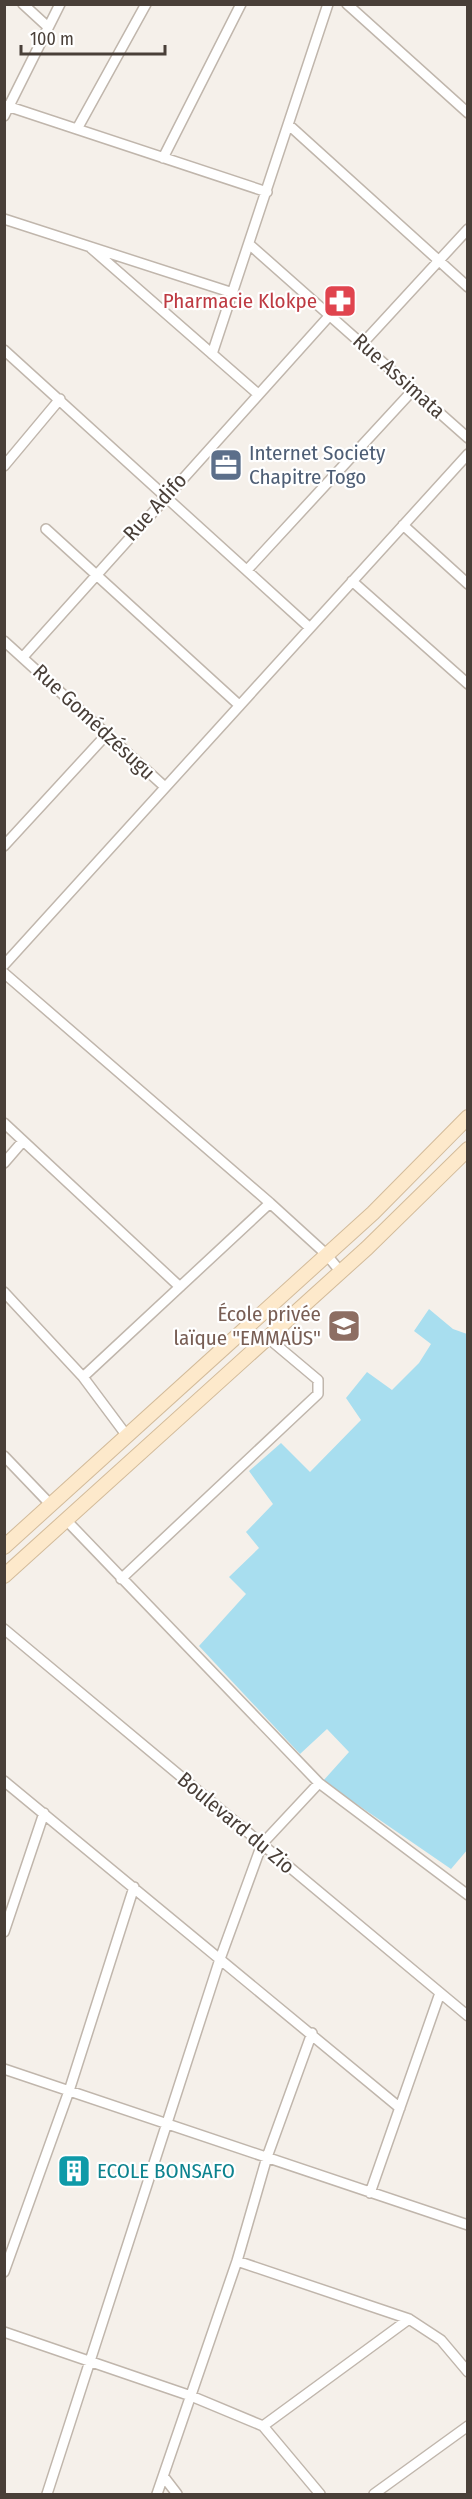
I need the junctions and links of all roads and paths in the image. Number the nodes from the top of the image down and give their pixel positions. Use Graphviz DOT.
graph roads {
  1 [pos="23,4"];
  2 [pos="60,4"];
  3 [pos="146,4"];
  4 [pos="241,4"];
  5 [pos="328,4"];
  6 [pos="347,4"];
  7 [pos="48,27"];
  8 [pos="6,109"];
  9 [pos="468,112"];
  10 [pos="290,126"];
  11 [pos="77,129"];
  12 [pos="163,158"];
  13 [pos="267,192"];
  14 [pos="4,219"];
  15 [pos="468,229"];
  16 [pos="249,244"];
  17 [pos="87,245"];
  18 [pos="440,260"];
  19 [pos="468,286"];
  20 [pos="232,293"];
  21 [pos="331,314"];
  22 [pos="363,343"];
  23 [pos="4,350"];
  24 [pos="212,354"];
  25 [pos="414,389"];
  26 [pos="258,394"];
  27 [pos="60,399"];
  28 [pos="468,438"];
  29 [pos="468,453"];
  30 [pos="4,465"];
  31 [pos="165,496"];
  32 [pos="403,525"];
  33 [pos="46,529"];
  34 [pos="248,569"];
  35 [pos="95,574"];
  36 [pos="352,581"];
  37 [pos="468,584"];
  38 [pos="310,628"];
  39 [pos="6,645"];
  40 [pos="23,657"];
  41 [pos="468,684"];
  42 [pos="239,705"];
  43 [pos="107,734"];
  44 [pos="165,787"];
  45 [pos="4,846"];
  46 [pos="4,965"];
  47 [pos="4,973"];
  48 [pos="468,1118"];
  49 [pos="4,1123"];
  50 [pos="23,1141"];
  51 [pos="468,1149"];
  52 [pos="4,1163"];
  53 [pos="270,1203"];
  54 [pos="326,1254"];
  55 [pos="340,1271"];
  56 [pos="180,1287"];
  57 [pos="4,1292"];
  58 [pos="268,1338"];
  59 [pos="83,1377"];
  60 [pos="127,1436"];
  61 [pos="4,1456"];
  62 [pos="51,1506"];
  63 [pos="66,1521"];
  64 [pos="4,1547"];
  65 [pos="4,1576"];
  66 [pos="121,1579"];
  67 [pos="4,1629"];
  68 [pos="4,1781"];
  69 [pos="319,1783"];
  70 [pos="44,1813"];
  71 [pos="262,1845"];
  72 [pos="134,1887"];
  73 [pos="468,1895"];
  74 [pos="4,1932"];
  75 [pos="220,1959"];
  76 [pos="440,1993"];
  77 [pos="468,2016"];
  78 [pos="312,2033"];
  79 [pos="4,2069"];
  80 [pos="69,2091"];
  81 [pos="400,2108"];
  82 [pos="168,2125"];
  83 [pos="267,2157"];
  84 [pos="370,2193"];
  85 [pos="468,2225"];
  86 [pos="237,2261"];
  87 [pos="4,2272"];
  88 [pos="409,2319"];
  89 [pos="4,2332"];
  90 [pos="91,2362"];
  91 [pos="468,2372"];
  92 [pos="192,2396"];
  93 [pos="263,2426"];
  94 [pos="468,2426"];
  95 [pos="164,2477"];
  96 [pos="46,2494"];
  97 [pos="157,2494"];
  98 [pos="177,2494"];
  99 [pos="320,2494"];
  100 [pos="374,2494"];
  1 -- 7 [label="street"];
  2 -- 7 [label="street"];
  3 -- 11 [label="street"];
  4 -- 12 [label="street"];
  5 -- 10 [label="street"];
  6 -- 9 [label="street"];
  7 -- 8 [label="street"];
  8 -- 11 [label="street"];
  10 -- 13 [label="street"];
  10 -- 18 [label="street"];
  11 -- 12 [label="street"];
  12 -- 13 [label="street"];
  13 -- 16 [label="street"];
  14 -- 17 [label="street"];
  15 -- 18 [label="street"];
  16 -- 20 [label="street"];
  16 -- 21 [label="street, Rue Assimata"];
  17 -- 20 [label="street"];
  17 -- 24 [label="street"];
  18 -- 19 [label="street"];
  18 -- 22 [label="street"];
  20 -- 24 [label="street"];
  21 -- 22 [label="street, Rue Assimata"];
  21 -- 26 [label="street, Rue Adifo"];
  22 -- 25 [label="street, Rue Assimata"];
  23 -- 27 [label="street"];
  24 -- 26 [label="street"];
  25 -- 28 [label="street, Rue Assimata"];
  25 -- 34 [label="street"];
  26 -- 31 [label="street, Rue Adifo"];
  27 -- 30 [label="street"];
  27 -- 31 [label="street"];
  29 -- 32 [label="street"];
  31 -- 34 [label="street"];
  31 -- 35 [label="street, Rue Adifo"];
  32 -- 36 [label="street"];
  32 -- 37 [label="street"];
  33 -- 35 [label="street"];
  34 -- 38 [label="street"];
  35 -- 40 [label="street, Rue Adifo"];
  35 -- 42 [label="street"];
  36 -- 38 [label="street"];
  36 -- 41 [label="street"];
  38 -- 42 [label="street"];
  39 -- 40 [label="street"];
  40 -- 43 [label="street, Rue Gomédzésugu"];
  42 -- 44 [label="street"];
  43 -- 44 [label="street, Rue Gomédzésugu"];
  43 -- 45 [label="street"];
  44 -- 46 [label="street"];
  47 -- 53 [label="street"];
  48 -- 54 [label="main road"];
  49 -- 50 [label="street"];
  50 -- 52 [label="street"];
  50 -- 56 [label="street"];
  51 -- 55 [label="main road"];
  53 -- 54 [label="street"];
  53 -- 56 [label="street"];
  54 -- 55 [label="street"];
  54 -- 60 [label="main road"];
  55 -- 58 [label="main road"];
  56 -- 59 [label="street"];
  57 -- 59 [label="street"];
  58 -- 63 [label="main road"];
  58 -- 66 [label="street"];
  59 -- 60 [label="street"];
  60 -- 62 [label="main road"];
  61 -- 62 [label="street"];
  62 -- 64 [label="main road"];
  63 -- 65 [label="main road"];
  63 -- 66 [label="street"];
  66 -- 69 [label="street"];
  67 -- 71 [label="street, Boulevard du Zio"];
  68 -- 70 [label="street"];
  69 -- 71 [label="street"];
  69 -- 73 [label="street"];
  70 -- 72 [label="street"];
  70 -- 74 [label="street"];
  71 -- 75 [label="street"];
  71 -- 76 [label="street, Boulevard du Zio"];
  72 -- 75 [label="street"];
  72 -- 80 [label="street"];
  75 -- 78 [label="street"];
  75 -- 82 [label="street"];
  76 -- 77 [label="street, Boulevard du Zio"];
  76 -- 81 [label="street"];
  78 -- 81 [label="street"];
  78 -- 83 [label="street"];
  79 -- 80 [label="street"];
  80 -- 82 [label="street"];
  80 -- 87 [label="street"];
  81 -- 84 [label="street"];
  82 -- 83 [label="street"];
  82 -- 90 [label="street"];
  83 -- 84 [label="street"];
  83 -- 86 [label="street"];
  84 -- 85 [label="street"];
  86 -- 88 [label="street"];
  86 -- 92 [label="street"];
  88 -- 91 [label="street"];
  88 -- 93 [label="street"];
  89 -- 90 [label="street"];
  90 -- 92 [label="street"];
  90 -- 96 [label="street"];
  92 -- 93 [label="street"];
  92 -- 95 [label="street"];
  93 -- 99 [label="street"];
  94 -- 100 [label="street"];
  95 -- 97 [label="street"];
  95 -- 98 [label="street"];
}
